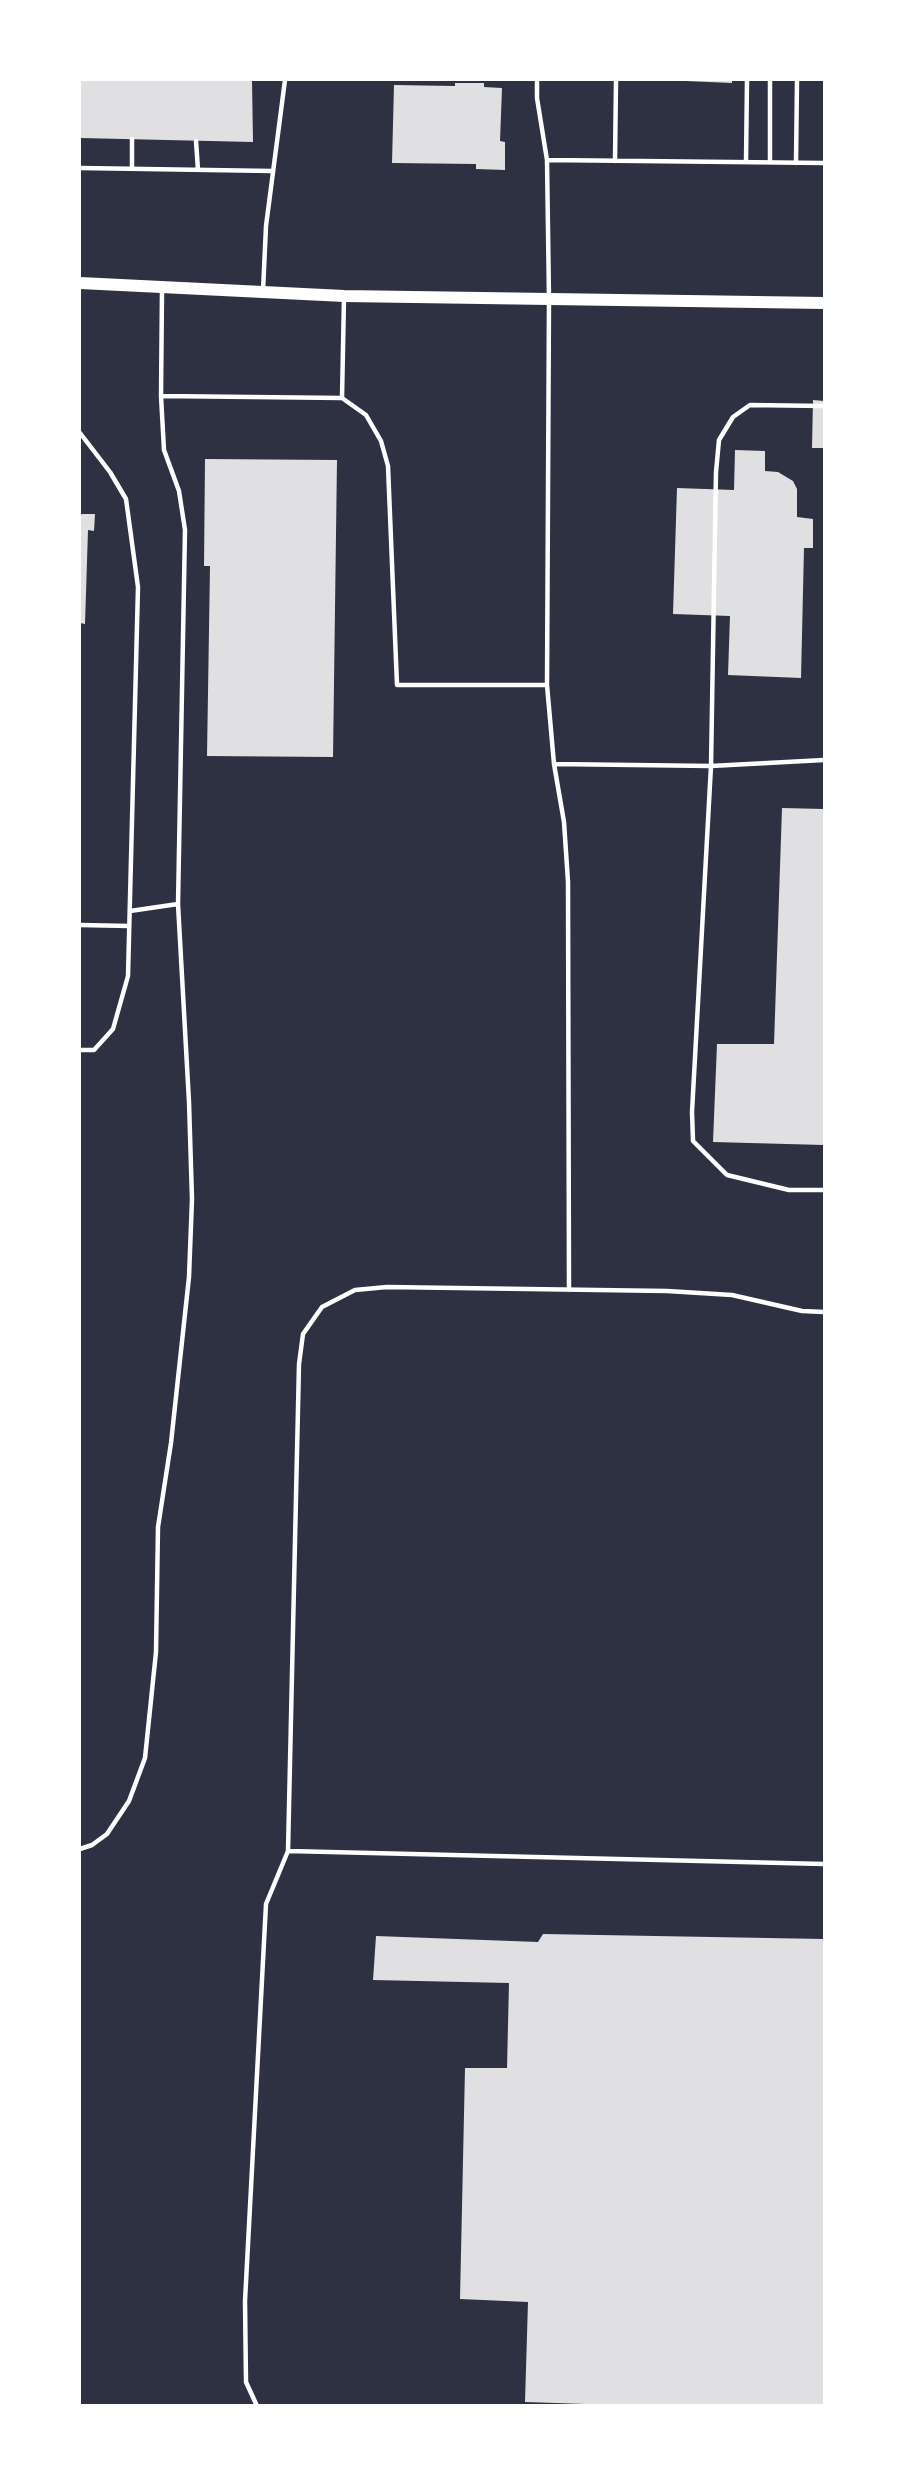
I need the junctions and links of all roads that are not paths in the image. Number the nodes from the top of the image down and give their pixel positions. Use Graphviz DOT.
graph roads {
  1 [pos="285,80"];
  2 [pos="537,80"];
  3 [pos="616,80"];
  4 [pos="747,80"];
  5 [pos="770,80"];
  6 [pos="797,80"];
  7 [pos="132,139"];
  8 [pos="196,141"];
  9 [pos="547,160"];
  10 [pos="615,161"];
  11 [pos="746,162"];
  12 [pos="770,162"];
  13 [pos="796,163"];
  14 [pos="825,163"];
  15 [pos="80,168"];
  16 [pos="132,169"];
  17 [pos="198,170"];
  18 [pos="272,171"];
  19 [pos="80,283"];
  20 [pos="162,287"];
  21 [pos="263,292"];
  22 [pos="344,296"];
  23 [pos="549,299"];
  24 [pos="825,303"];
  25 [pos="160,396"];
  26 [pos="342,398"];
  27 [pos="825,406"];
  28 [pos="80,433"];
  29 [pos="547,685"];
  30 [pos="825,760"];
  31 [pos="554,764"];
  32 [pos="711,766"];
  33 [pos="178,904"];
  34 [pos="130,911"];
  35 [pos="80,926"];
  36 [pos="129,926"];
  37 [pos="80,1050"];
  38 [pos="825,1190"];
  39 [pos="569,1290"];
  40 [pos="825,1312"];
  41 [pos="80,1849"];
  42 [pos="288,1851"];
  43 [pos="825,1864"];
  44 [pos="257,2406"];
  1 -- 18 [label="lane"];
  2 -- 9 [label="lane"];
  3 -- 10 [label="lane"];
  4 -- 11 [label="lane"];
  5 -- 12 [label="lane"];
  6 -- 13 [label="lane"];
  7 -- 16 [label="lane"];
  8 -- 17 [label="lane"];
  9 -- 10 [label="lane"];
  9 -- 23 [label="lane"];
  10 -- 11 [label="lane"];
  11 -- 12 [label="lane"];
  12 -- 13 [label="lane"];
  13 -- 14 [label="lane"];
  15 -- 16 [label="lane"];
  16 -- 17 [label="lane"];
  17 -- 18 [label="lane"];
  18 -- 21 [label="lane"];
  19 -- 20 [label="main road"];
  20 -- 21 [label="main road"];
  20 -- 25 [label="lane"];
  21 -- 22 [label="main road"];
  22 -- 23 [label="main road"];
  22 -- 26 [label="lane"];
  23 -- 24 [label="main road"];
  23 -- 29 [label="lane"];
  25 -- 26 [label="lane"];
  25 -- 33 [label="lane"];
  26 -- 29 [label="lane"];
  27 -- 32 [label="lane"];
  28 -- 34 [label="lane"];
  29 -- 31 [label="lane"];
  30 -- 32 [label="lane"];
  31 -- 32 [label="lane"];
  31 -- 39 [label="lane"];
  32 -- 38 [label="lane"];
  33 -- 34 [label="lane"];
  33 -- 41 [label="lane"];
  34 -- 36 [label="lane"];
  35 -- 36 [label="lane"];
  36 -- 37 [label="lane"];
  39 -- 40 [label="lane"];
  39 -- 42 [label="lane"];
  42 -- 43 [label="lane"];
  42 -- 44 [label="lane"];
}
